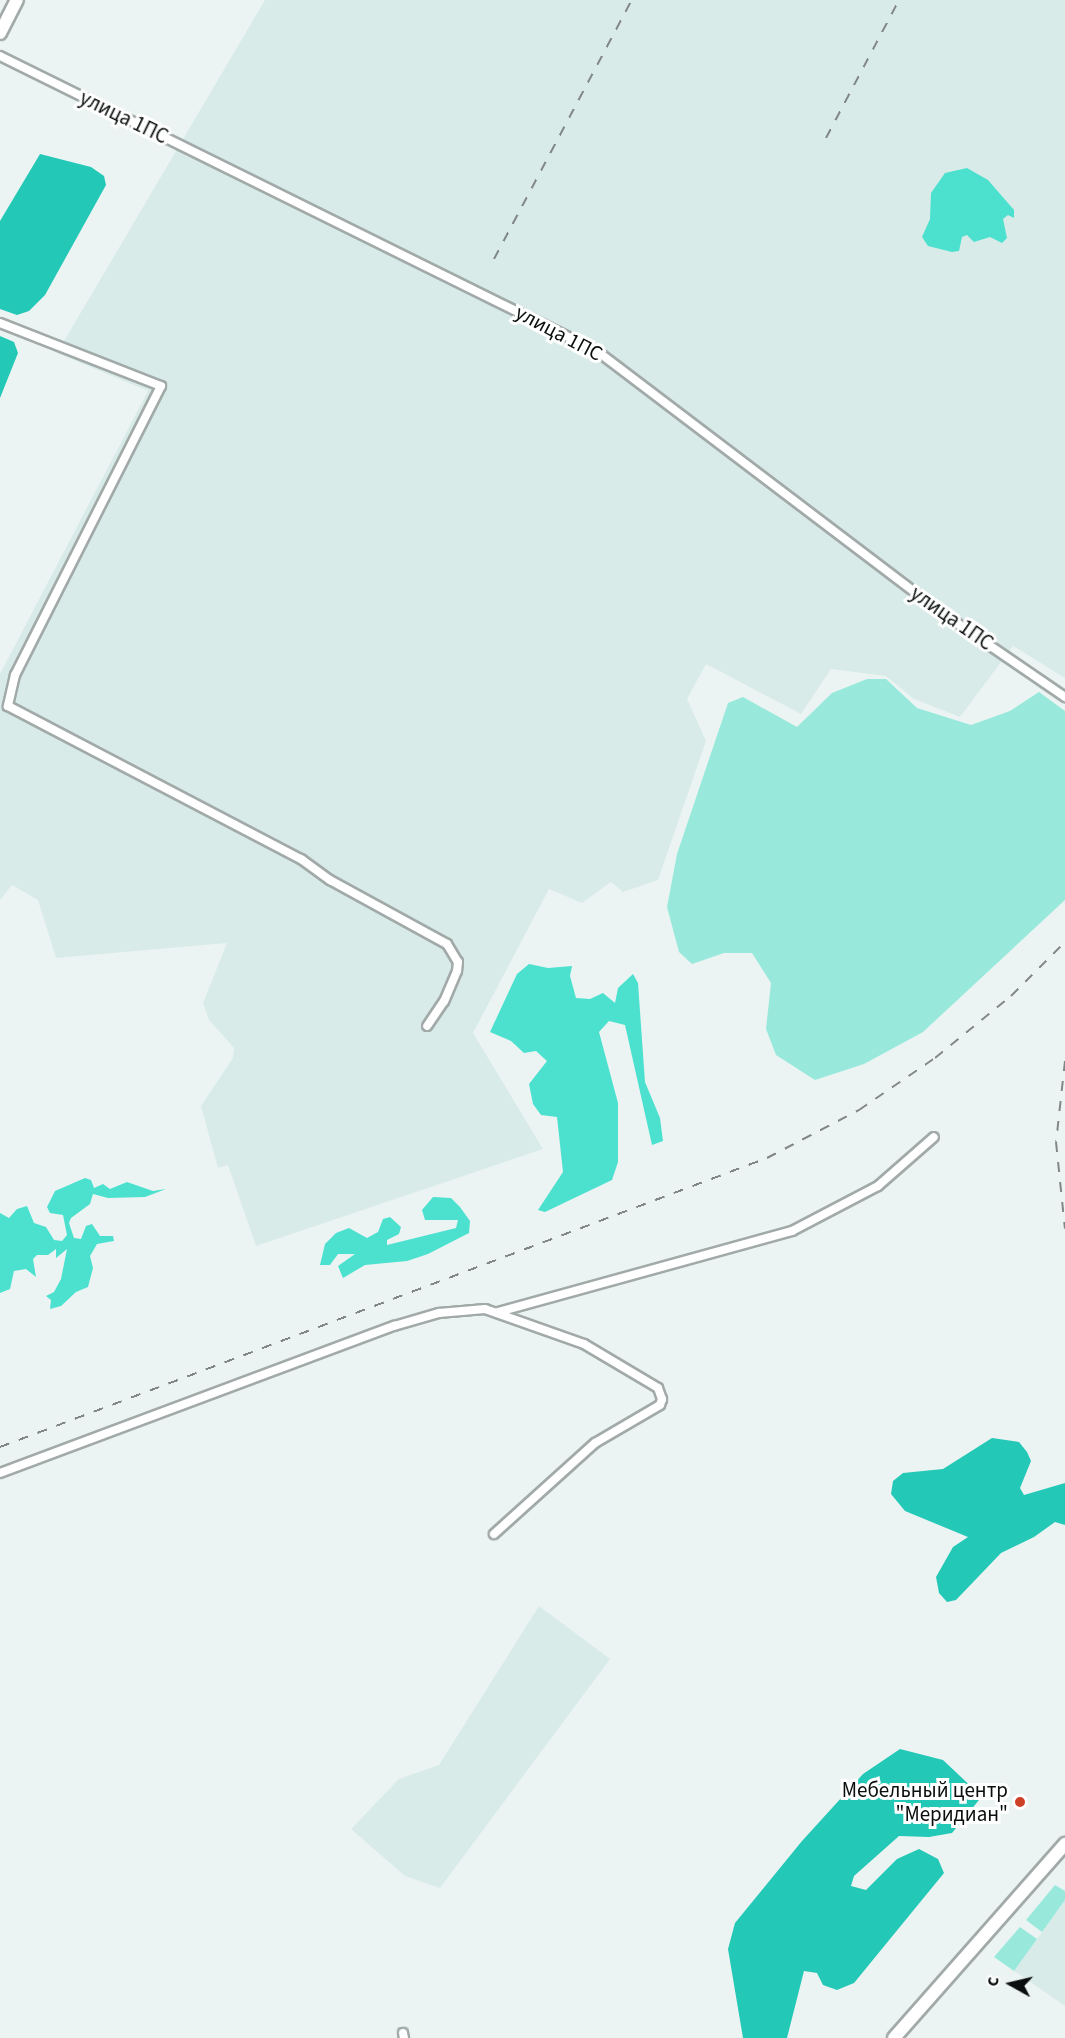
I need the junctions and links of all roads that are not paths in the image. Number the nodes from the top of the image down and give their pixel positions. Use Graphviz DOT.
graph roads {
  1 [pos="17,0"];
  2 [pos="0,33"];
  3 [pos="0,56"];
  4 [pos="0,322"];
  5 [pos="1065,697"];
  6 [pos="427,1026"];
  7 [pos="934,1137"];
  8 [pos="498,1312"];
  9 [pos="0,1473"];
  10 [pos="494,1534"];
  11 [pos="1065,1844"];
  12 [pos="894,2038"];
  1 -- 2 [label="main road"];
  3 -- 5 [label="street, улица 1ПС"];
  4 -- 6 [label="street"];
  7 -- 8 [label="street"];
  8 -- 9 [label="street"];
  8 -- 10 [label="street"];
  11 -- 12 [label="main road"];
}
